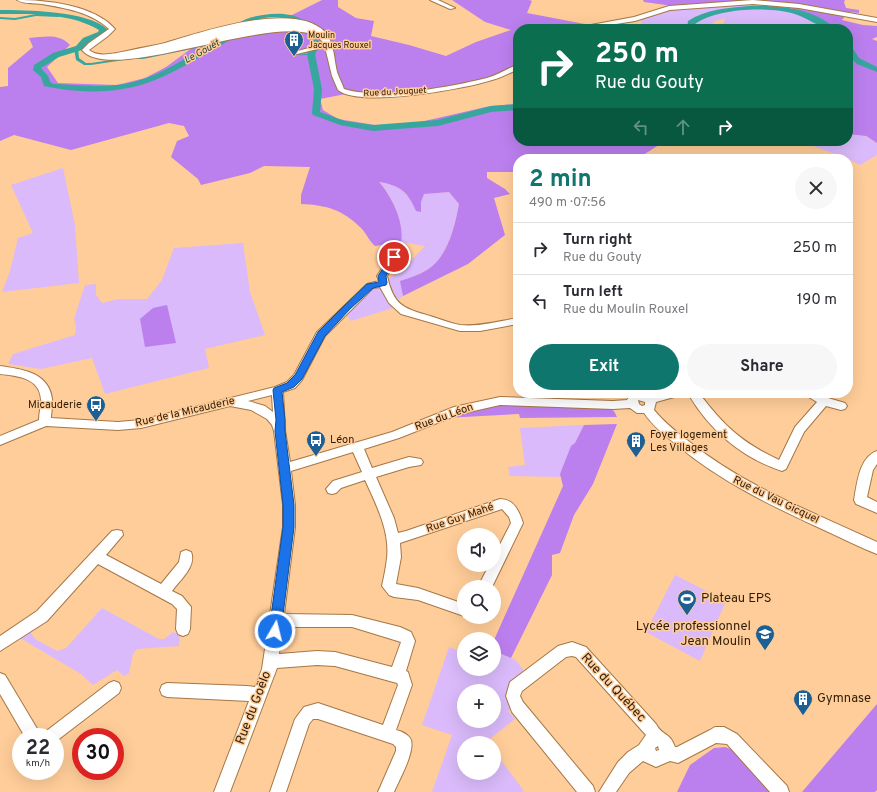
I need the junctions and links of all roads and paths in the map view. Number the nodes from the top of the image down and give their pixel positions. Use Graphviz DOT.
graph roads {
  1 [pos="20,0"];
  2 [pos="433,0"];
  3 [pos="452,8"];
  4 [pos="877,20"];
  5 [pos="605,24"];
  6 [pos="325,46"];
  7 [pos="298,52"];
  8 [pos="513,69"];
  9 [pos="394,257"];
  10 [pos="384,283"];
  11 [pos="513,322"];
  12 [pos="0,370"];
  13 [pos="274,391"];
  14 [pos="634,398"];
  15 [pos="644,398"];
  16 [pos="662,398"];
  17 [pos="697,398"];
  18 [pos="819,398"];
  19 [pos="824,401"];
  20 [pos="230,403"];
  21 [pos="648,404"];
  22 [pos="841,406"];
  23 [pos="263,410"];
  24 [pos="45,422"];
  25 [pos="280,431"];
  26 [pos="0,441"];
  27 [pos="357,447"];
  28 [pos="877,456"];
  29 [pos="417,462"];
  30 [pos="285,468"];
  31 [pos="368,474"];
  32 [pos="332,489"];
  33 [pos="877,508"];
  34 [pos="117,535"];
  35 [pos="394,539"];
  36 [pos="877,548"];
  37 [pos="186,556"];
  38 [pos="97,557"];
  39 [pos="488,580"];
  40 [pos="163,592"];
  41 [pos="457,608"];
  42 [pos="277,620"];
  43 [pos="183,629"];
  44 [pos="0,644"];
  45 [pos="271,661"];
  46 [pos="397,675"];
  47 [pos="0,680"];
  48 [pos="114,688"];
  49 [pos="167,690"];
  50 [pos="259,696"];
  51 [pos="29,728"];
  52 [pos="62,728"];
  53 [pos="387,734"];
  54 [pos="651,744"];
  55 [pos="222,792"];
  56 [pos="278,792"];
  57 [pos="386,792"];
  58 [pos="587,792"];
  59 [pos="607,792"];
  60 [pos="782,792"];
  1 -- 6 [label="street, Rue du Jouguet"];
  2 -- 3 [label="street"];
  4 -- 5 [label="street"];
  6 -- 7 [label="street"];
  6 -- 8 [label="street, Rue du Jouguet"];
  9 -- 10 [label="street"];
  10 -- 11 [label="street"];
  10 -- 13 [label="street, Rue de la Micauderie"];
  12 -- 24 [label="street"];
  13 -- 20 [label="street, Rue de la Micauderie"];
  13 -- 23 [label="street"];
  13 -- 25 [label="street, Rue du Goëlo"];
  14 -- 27 [label="street, Rue du Léon"];
  15 -- 21 [label="street, Rue du Léon"];
  16 -- 21 [label="street"];
  17 -- 19 [label="street"];
  18 -- 19 [label="street"];
  19 -- 22 [label="street"];
  20 -- 23 [label="street"];
  20 -- 24 [label="street, Rue de la Micauderie"];
  21 -- 36 [label="street, Rue du Vau Gicquel"];
  23 -- 25 [label="street, Rue du Goëlo"];
  24 -- 26 [label="street, Rue de la Micauderie"];
  25 -- 30 [label="street, Rue du Goëlo"];
  27 -- 30 [label="street, Rue du Léon"];
  27 -- 31 [label="street"];
  28 -- 33 [label="street"];
  29 -- 31 [label="street"];
  30 -- 42 [label="street, Rue du Goëlo"];
  31 -- 32 [label="street"];
  31 -- 35 [label="street"];
  34 -- 38 [label="street"];
  35 -- 39 [label="street, Rue Guy Mahé"];
  35 -- 41 [label="street"];
  37 -- 40 [label="street"];
  38 -- 40 [label="street"];
  38 -- 44 [label="street"];
  40 -- 43 [label="street"];
  42 -- 45 [label="street, Rue du Goëlo"];
  42 -- 46 [label="street"];
  45 -- 46 [label="street"];
  45 -- 50 [label="street, Rue du Goëlo"];
  46 -- 53 [label="street"];
  47 -- 51 [label="street"];
  48 -- 52 [label="street"];
  49 -- 50 [label="street"];
  50 -- 55 [label="street, Rue du Goëlo"];
  53 -- 56 [label="street"];
  53 -- 57 [label="street"];
  54 -- 58 [label="street, Rue du Québec"];
  54 -- 59 [label="street"];
  54 -- 60 [label="street, Rue du Québec"];
}
